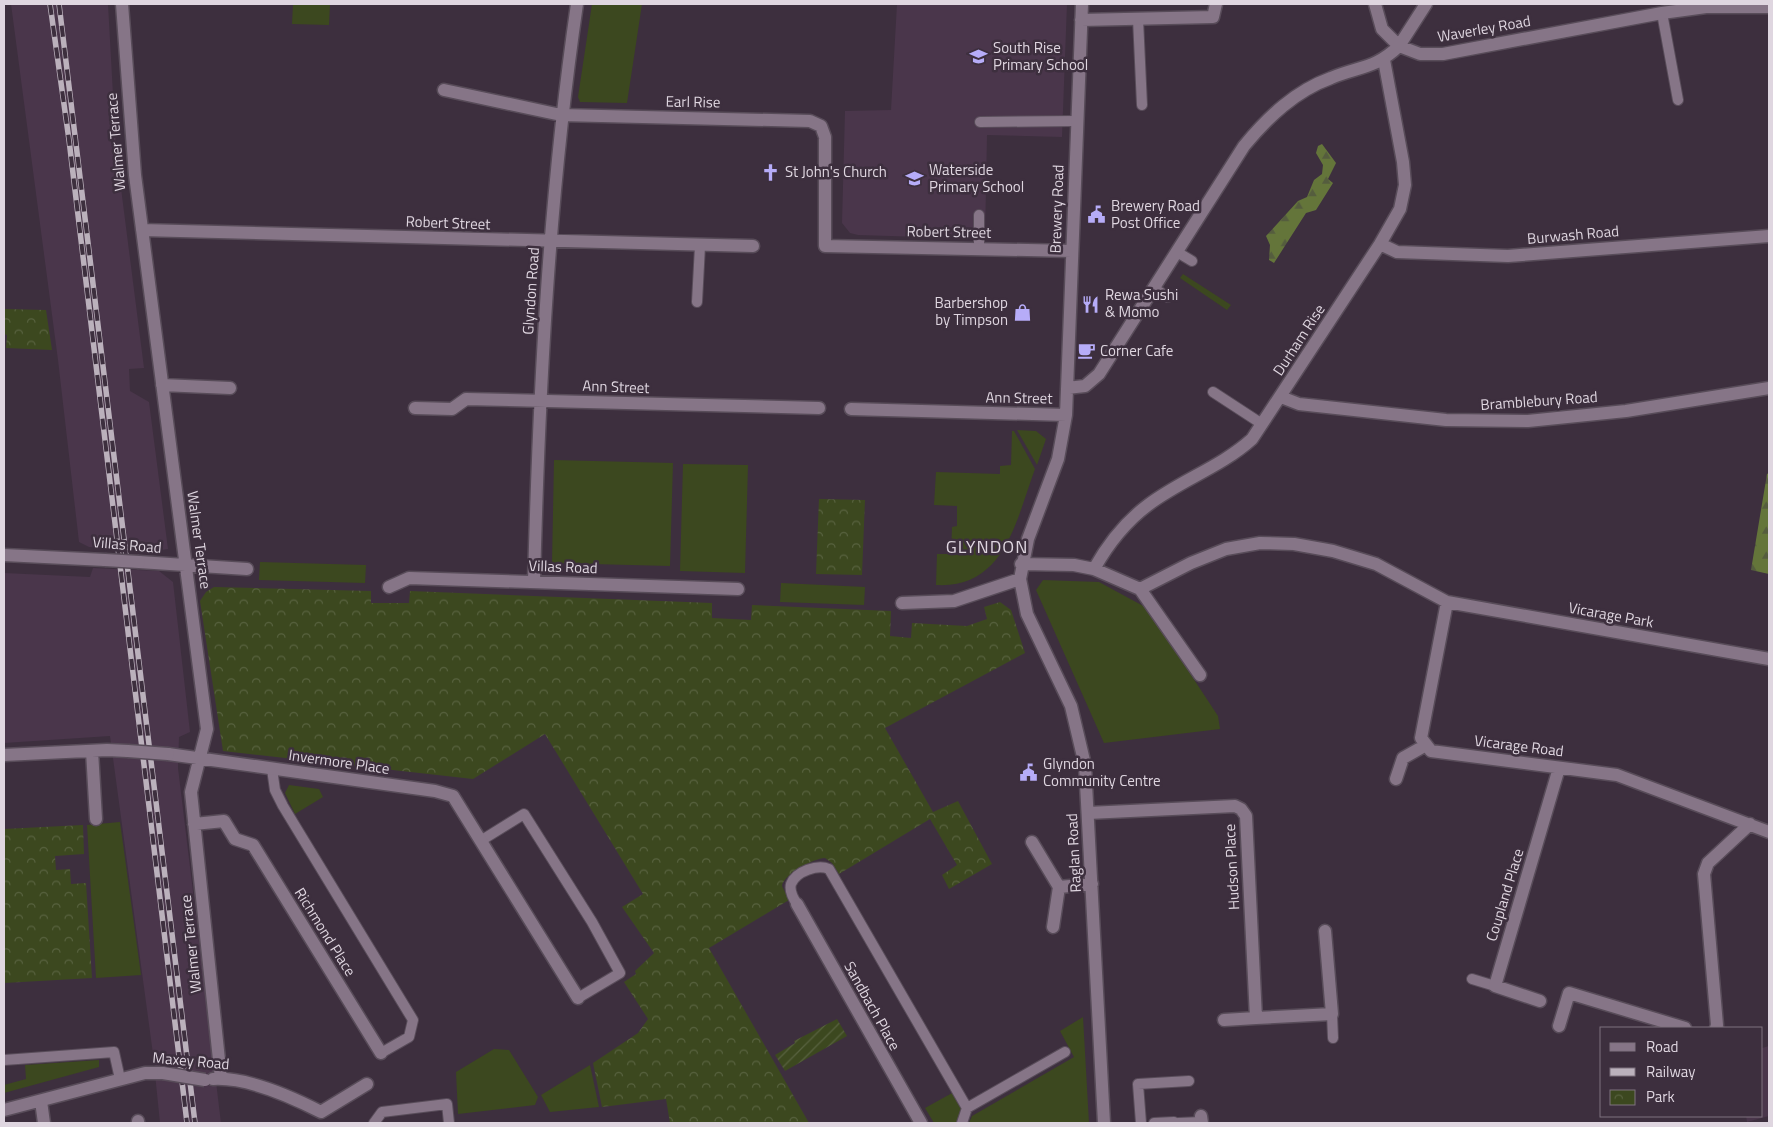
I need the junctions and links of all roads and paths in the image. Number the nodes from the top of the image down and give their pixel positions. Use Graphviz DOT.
graph roads {
  1 [pos="122,4"];
  2 [pos="577,4"];
  3 [pos="1082,4"];
  4 [pos="1216,4"];
  5 [pos="1375,4"];
  6 [pos="1426,4"];
  7 [pos="1769,7"];
  8 [pos="1662,13"];
  9 [pos="1138,18"];
  10 [pos="1081,20"];
  11 [pos="1399,46"];
  12 [pos="1384,60"];
  13 [pos="444,90"];
  14 [pos="1678,100"];
  15 [pos="1142,105"];
  16 [pos="561,115"];
  17 [pos="1076,121"];
  18 [pos="980,122"];
  19 [pos="980,215"];
  20 [pos="142,230"];
  21 [pos="1769,236"];
  22 [pos="550,242"];
  23 [pos="1380,244"];
  24 [pos="700,246"];
  25 [pos="753,246"];
  26 [pos="825,246"];
  27 [pos="979,248"];
  28 [pos="1072,251"];
  29 [pos="1177,252"];
  30 [pos="1192,261"];
  31 [pos="1154,288"];
  32 [pos="1168,297"];
  33 [pos="697,302"];
  34 [pos="162,385"];
  35 [pos="230,388"];
  36 [pos="1067,388"];
  37 [pos="1769,388"];
  38 [pos="1213,392"];
  39 [pos="1281,397"];
  40 [pos="540,400"];
  41 [pos="415,408"];
  42 [pos="819,408"];
  43 [pos="851,409"];
  44 [pos="1066,415"];
  45 [pos="1262,424"];
  46 [pos="4,555"];
  47 [pos="1021,564"];
  48 [pos="186,566"];
  49 [pos="247,569"];
  50 [pos="1094,569"];
  51 [pos="1020,578"];
  52 [pos="534,582"];
  53 [pos="389,587"];
  54 [pos="738,589"];
  55 [pos="1140,589"];
  56 [pos="902,602"];
  57 [pos="1448,602"];
  58 [pos="1769,659"];
  59 [pos="1200,675"];
  60 [pos="1426,744"];
  61 [pos="92,750"];
  62 [pos="4,755"];
  63 [pos="198,759"];
  64 [pos="1559,768"];
  65 [pos="272,769"];
  66 [pos="1396,779"];
  67 [pos="1088,813"];
  68 [pos="96,819"];
  69 [pos="194,824"];
  70 [pos="1750,824"];
  71 [pos="1769,832"];
  72 [pos="482,840"];
  73 [pos="1032,842"];
  74 [pos="1092,884"];
  75 [pos="1059,887"];
  76 [pos="796,904"];
  77 [pos="1053,927"];
  78 [pos="1326,931"];
  79 [pos="1472,979"];
  80 [pos="1495,986"];
  81 [pos="578,998"];
  82 [pos="1540,1001"];
  83 [pos="1332,1014"];
  84 [pos="1256,1018"];
  85 [pos="1224,1020"];
  86 [pos="1559,1026"];
  87 [pos="1682,1027"];
  88 [pos="1716,1027"];
  89 [pos="1333,1038"];
  90 [pos="1065,1052"];
  91 [pos="382,1053"];
  92 [pos="4,1060"];
  93 [pos="120,1079"];
  94 [pos="222,1079"];
  95 [pos="1189,1081"];
  96 [pos="367,1084"];
  97 [pos="41,1101"];
  98 [pos="967,1108"];
  99 [pos="4,1110"];
  100 [pos="1201,1120"];
  101 [pos="44,1123"];
  102 [pos="374,1123"];
  103 [pos="449,1123"];
  104 [pos="921,1123"];
  105 [pos="962,1123"];
  106 [pos="1104,1123"];
  107 [pos="1141,1123"];
  108 [pos="1154,1123"];
  109 [pos="1176,1123"];
  1 -- 20 [label="street, Walmer Terrace"];
  2 -- 16 [label="street, Glyndon Road"];
  3 -- 10 [label="street, Brewery Road"];
  4 -- 9 [label="street"];
  5 -- 11 [label="street"];
  6 -- 11 [label="street"];
  7 -- 8 [label="street, Waverley Road"];
  8 -- 11 [label="street, Waverley Road"];
  8 -- 14 [label="lane"];
  9 -- 10 [label="street"];
  9 -- 15 [label="lane"];
  10 -- 17 [label="street, Brewery Road"];
  11 -- 12 [label="street"];
  12 -- 23 [label="street, Durham Rise"];
  12 -- 29 [label="street"];
  13 -- 16 [label="street, Earl Rise"];
  16 -- 22 [label="street, Glyndon Road"];
  16 -- 26 [label="street, Earl Rise"];
  17 -- 18 [label="lane"];
  17 -- 28 [label="street, Brewery Road"];
  19 -- 27 [label="lane"];
  20 -- 22 [label="street, Robert Street"];
  20 -- 34 [label="street, Walmer Terrace"];
  21 -- 23 [label="street, Burwash Road"];
  22 -- 24 [label="street, Robert Street"];
  22 -- 40 [label="street, Glyndon Road"];
  23 -- 39 [label="street, Durham Rise"];
  24 -- 25 [label="street, Robert Street"];
  24 -- 33 [label="lane"];
  26 -- 27 [label="street, Robert Street"];
  27 -- 28 [label="street, Robert Street"];
  28 -- 36 [label="street, Brewery Road"];
  29 -- 30 [label="lane"];
  29 -- 31 [label="street"];
  31 -- 32 [label="lane"];
  31 -- 36 [label="street"];
  34 -- 35 [label="street"];
  34 -- 48 [label="street, Walmer Terrace"];
  36 -- 44 [label="street, Brewery Road"];
  37 -- 39 [label="street, Bramblebury Road"];
  38 -- 45 [label="lane"];
  39 -- 45 [label="street, Durham Rise"];
  40 -- 41 [label="street, Ann Street"];
  40 -- 42 [label="street, Ann Street"];
  40 -- 52 [label="street, Glyndon Road"];
  43 -- 44 [label="street, Ann Street"];
  44 -- 47 [label="street"];
  45 -- 50 [label="street, Durham Rise"];
  46 -- 48 [label="street, Villas Road, bridge"];
  47 -- 50 [label="street"];
  47 -- 51 [label="street, Raglan Road"];
  48 -- 49 [label="street, Villas Road"];
  48 -- 63 [label="street, Walmer Terrace"];
  50 -- 55 [label="street"];
  51 -- 56 [label="street"];
  51 -- 67 [label="street, Raglan Road"];
  52 -- 53 [label="street, Villas Road"];
  52 -- 54 [label="street, Villas Road"];
  55 -- 57 [label="street, Vicarage Park"];
  55 -- 59 [label="street"];
  57 -- 58 [label="street, Vicarage Park"];
  57 -- 60 [label="street"];
  60 -- 64 [label="street, Vicarage Road"];
  60 -- 66 [label="street"];
  61 -- 62 [label="street, Invermore Place"];
  61 -- 63 [label="street, Invermore Place, bridge"];
  61 -- 68 [label="street"];
  63 -- 65 [label="street, Invermore Place"];
  63 -- 69 [label="street, Walmer Terrace"];
  64 -- 70 [label="street, Vicarage Road"];
  64 -- 80 [label="street, Coupland Place"];
  65 -- 72 [label="street, Invermore Place"];
  65 -- 91 [label="lane, Richmond Place"];
  67 -- 74 [label="street, Raglan Road"];
  67 -- 84 [label="street, Hudson Place"];
  69 -- 91 [label="street, Richmond Place"];
  69 -- 94 [label="street, Walmer Terrace"];
  70 -- 71 [label="street, Vicarage Road"];
  70 -- 88 [label="street"];
  72 -- 81 [label="street, Invermore Place"];
  72 -- 81 [label="lane"];
  73 -- 75 [label="street"];
  74 -- 75 [label="street"];
  74 -- 106 [label="street, Raglan Road"];
  75 -- 77 [label="street"];
  76 -- 98 [label="lane"];
  76 -- 104 [label="street, Sandbach Place"];
  78 -- 83 [label="street"];
  79 -- 80 [label="lane"];
  80 -- 82 [label="street"];
  83 -- 84 [label="street"];
  83 -- 89 [label="lane"];
  84 -- 85 [label="street"];
  86 -- 87 [label="street"];
  90 -- 98 [label="lane"];
  92 -- 93 [label="lane"];
  93 -- 94 [label="street, Maxey Road, bridge"];
  93 -- 97 [label="street, Maxey Road"];
  94 -- 96 [label="street, Maxey Road"];
  95 -- 107 [label="lane"];
  97 -- 99 [label="street, Maxey Road"];
  97 -- 101 [label="street"];
  98 -- 105 [label="lane"];
  100 -- 109 [label="lane"];
  102 -- 103 [label="lane"];
  108 -- 109 [label="lane"];
}
